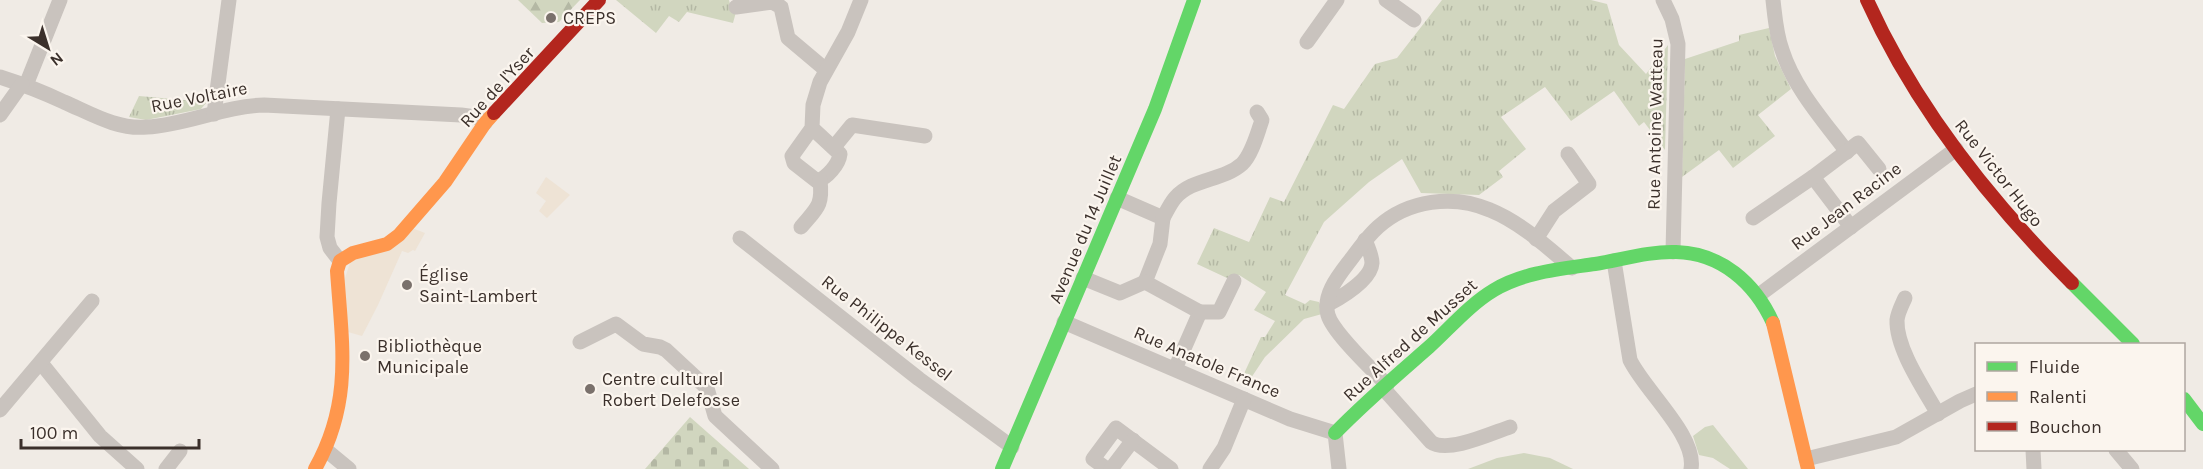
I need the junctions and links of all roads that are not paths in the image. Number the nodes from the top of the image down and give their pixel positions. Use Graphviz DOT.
graph roads {
  1 [pos="60,0"];
  2 [pos="229,0"];
  3 [pos="599,0"];
  4 [pos="792,0"];
  5 [pos="861,0"];
  6 [pos="1194,0"];
  7 [pos="1337,0"];
  8 [pos="1386,0"];
  9 [pos="1663,0"];
  10 [pos="1773,0"];
  11 [pos="1867,0"];
  12 [pos="736,7"];
  13 [pos="783,14"];
  14 [pos="1414,20"];
  15 [pos="1306,42"];
  16 [pos="825,70"];
  17 [pos="0,76"];
  18 [pos="24,85"];
  19 [pos="338,109"];
  20 [pos="1257,112"];
  21 [pos="214,114"];
  22 [pos="0,115"];
  23 [pos="485,123"];
  24 [pos="812,128"];
  25 [pos="925,136"];
  26 [pos="834,147"];
  27 [pos="1956,149"];
  28 [pos="1847,152"];
  29 [pos="1568,154"];
  30 [pos="1879,169"];
  31 [pos="1813,177"];
  32 [pos="820,180"];
  33 [pos="1117,198"];
  34 [pos="1163,218"];
  35 [pos="1753,218"];
  36 [pos="801,227"];
  37 [pos="1851,227"];
  38 [pos="740,238"];
  39 [pos="1536,239"];
  40 [pos="1365,240"];
  41 [pos="1673,252"];
  42 [pos="340,261"];
  43 [pos="1614,261"];
  44 [pos="1572,268"];
  45 [pos="1083,278"];
  46 [pos="1234,280"];
  47 [pos="1145,282"];
  48 [pos="1759,296"];
  49 [pos="1905,298"];
  50 [pos="92,301"];
  51 [pos="1327,305"];
  52 [pos="1200,312"];
  53 [pos="1064,322"];
  54 [pos="580,342"];
  55 [pos="2131,343"];
  56 [pos="41,363"];
  57 [pos="1175,369"];
  58 [pos="1385,387"];
  59 [pos="1975,395"];
  60 [pos="1244,399"];
  61 [pos="2185,400"];
  62 [pos="0,410"];
  63 [pos="1938,414"];
  64 [pos="2203,424"];
  65 [pos="1510,428"];
  66 [pos="1335,433"];
  67 [pos="1012,447"];
  68 [pos="326,450"];
  69 [pos="180,451"];
  70 [pos="2033,451"];
  71 [pos="2117,451"];
  72 [pos="1807,464"];
  73 [pos="137,469"];
  74 [pos="166,469"];
  75 [pos="315,469"];
  76 [pos="349,469"];
  77 [pos="772,469"];
  78 [pos="1002,469"];
  79 [pos="1109,469"];
  80 [pos="1171,469"];
  81 [pos="1210,469"];
  82 [pos="1339,469"];
  83 [pos="1691,469"];
  84 [pos="2034,469"];
  85 [pos="2132,469"];
  1 -- 18 [label="street"];
  2 -- 21 [label="street"];
  3 -- 23 [label="street, Rue de l'Yser"];
  4 -- 13 [label="street"];
  5 -- 16 [label="street"];
  6 -- 33 [label="street, Avenue du 14 Juillet"];
  7 -- 15 [label="street"];
  8 -- 14 [label="street"];
  9 -- 41 [label="street, Rue Antoine Watteau"];
  10 -- 28 [label="street"];
  11 -- 27 [label="street, Rue Victor Hugo"];
  12 -- 13 [label="street"];
  13 -- 16 [label="street"];
  16 -- 24 [label="street"];
  17 -- 18 [label="street, Rue Voltaire"];
  18 -- 21 [label="street, Rue Voltaire"];
  18 -- 22 [label="street"];
  19 -- 21 [label="street, Rue Voltaire"];
  19 -- 23 [label="street, Rue Voltaire"];
  19 -- 42 [label="street"];
  20 -- 34 [label="street"];
  23 -- 42 [label="street, Rue de l'Yser"];
  24 -- 26 [label="street"];
  24 -- 32 [label="street"];
  25 -- 26 [label="street"];
  26 -- 32 [label="street"];
  27 -- 37 [label="street, Rue Jean Racine"];
  27 -- 55 [label="street, Rue Victor Hugo"];
  28 -- 30 [label="street"];
  28 -- 31 [label="street"];
  29 -- 39 [label="street"];
  31 -- 35 [label="street"];
  31 -- 37 [label="street"];
  32 -- 36 [label="street"];
  33 -- 34 [label="street"];
  33 -- 45 [label="street, Avenue du 14 Juillet"];
  34 -- 47 [label="street"];
  37 -- 48 [label="street, Rue Jean Racine"];
  38 -- 67 [label="street, Rue Philippe Kessel"];
  39 -- 40 [label="street"];
  39 -- 44 [label="street"];
  40 -- 51 [label="street"];
  40 -- 51 [label="street"];
  41 -- 43 [label="street, Rue Alfred de Musset"];
  41 -- 48 [label="street, Rue Alfred de Musset"];
  42 -- 68 [label="street"];
  43 -- 44 [label="street, Rue Alfred de Musset"];
  43 -- 83 [label="street"];
  44 -- 58 [label="street, Rue Alfred de Musset"];
  45 -- 47 [label="street"];
  45 -- 53 [label="street, Avenue du 14 Juillet"];
  46 -- 52 [label="street"];
  47 -- 52 [label="street"];
  48 -- 72 [label="street, Rue Alfred de Musset"];
  49 -- 63 [label="street"];
  50 -- 56 [label="street"];
  51 -- 58 [label="street"];
  52 -- 57 [label="street"];
  53 -- 57 [label="street, Rue Anatole France"];
  53 -- 67 [label="street, Avenue du 14 Juillet"];
  54 -- 77 [label="street"];
  56 -- 62 [label="street"];
  56 -- 73 [label="street"];
  57 -- 60 [label="street, Rue Anatole France"];
  58 -- 65 [label="street"];
  58 -- 66 [label="street, Rue Alfred de Musset"];
  59 -- 63 [label="street"];
  60 -- 66 [label="street, Rue Anatole France"];
  60 -- 81 [label="street"];
  61 -- 64 [label="street"];
  63 -- 72 [label="street"];
  66 -- 82 [label="street"];
  67 -- 78 [label="street, Avenue du 14 Juillet"];
  68 -- 75 [label="street"];
  68 -- 76 [label="street"];
  69 -- 74 [label="street"];
  70 -- 84 [label="street"];
  71 -- 85 [label="street"];
  79 -- 80 [label="street"];
}
